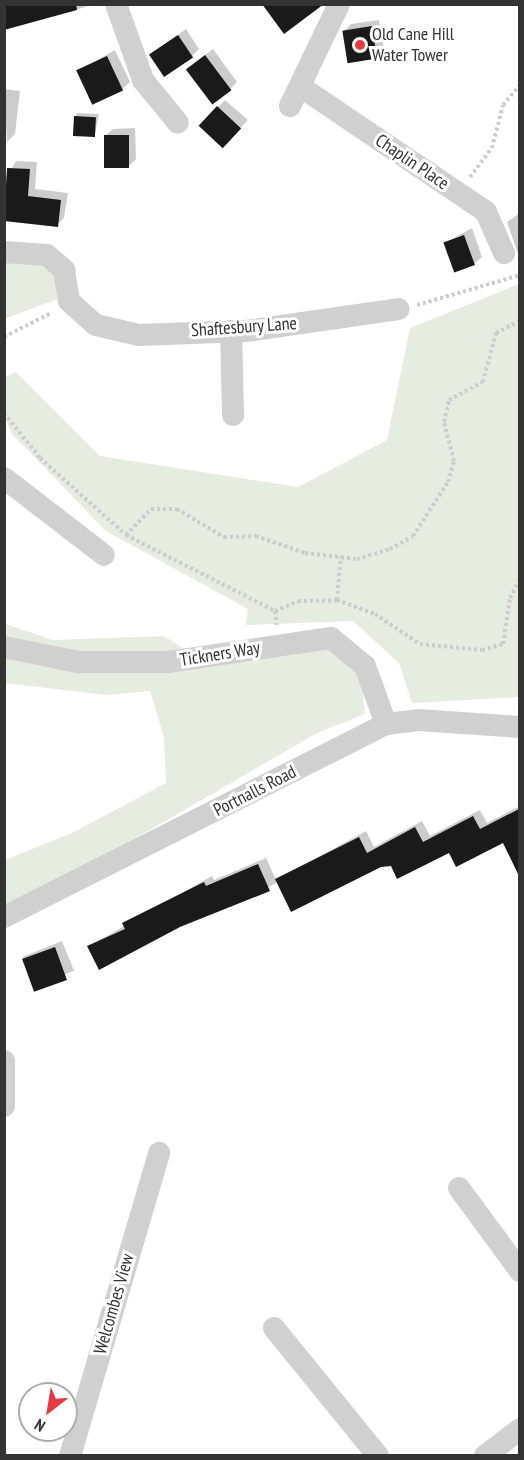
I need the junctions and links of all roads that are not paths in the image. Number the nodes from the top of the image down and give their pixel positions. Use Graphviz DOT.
graph roads {
  1 [pos="116,4"];
  2 [pos="339,4"];
  3 [pos="302,87"];
  4 [pos="290,106"];
  5 [pos="178,123"];
  6 [pos="4,252"];
  7 [pos="504,253"];
  8 [pos="398,309"];
  9 [pos="231,331"];
  10 [pos="233,415"];
  11 [pos="4,478"];
  12 [pos="104,555"];
  13 [pos="4,647"];
  14 [pos="386,724"];
  15 [pos="519,727"];
  16 [pos="4,916"];
  17 [pos="4,1062"];
  18 [pos="4,1106"];
  19 [pos="159,1153"];
  20 [pos="459,1188"];
  21 [pos="519,1271"];
  22 [pos="274,1328"];
  23 [pos="519,1429"];
  24 [pos="70,1455"];
  25 [pos="378,1455"];
  26 [pos="485,1455"];
  1 -- 5 [label="street"];
  2 -- 3 [label="street"];
  3 -- 4 [label="street"];
  3 -- 7 [label="street, Chaplin Place"];
  6 -- 9 [label="street, Shaftesbury Lane"];
  8 -- 9 [label="street, Shaftesbury Lane"];
  9 -- 10 [label="street"];
  11 -- 12 [label="street"];
  13 -- 14 [label="street, Tickners Way"];
  14 -- 15 [label="street, Portnalls Road"];
  14 -- 16 [label="street, Portnalls Road"];
  17 -- 18 [label="street"];
  19 -- 24 [label="street, Welcombes View"];
  20 -- 21 [label="street"];
  22 -- 25 [label="street"];
  23 -- 26 [label="street"];
}
